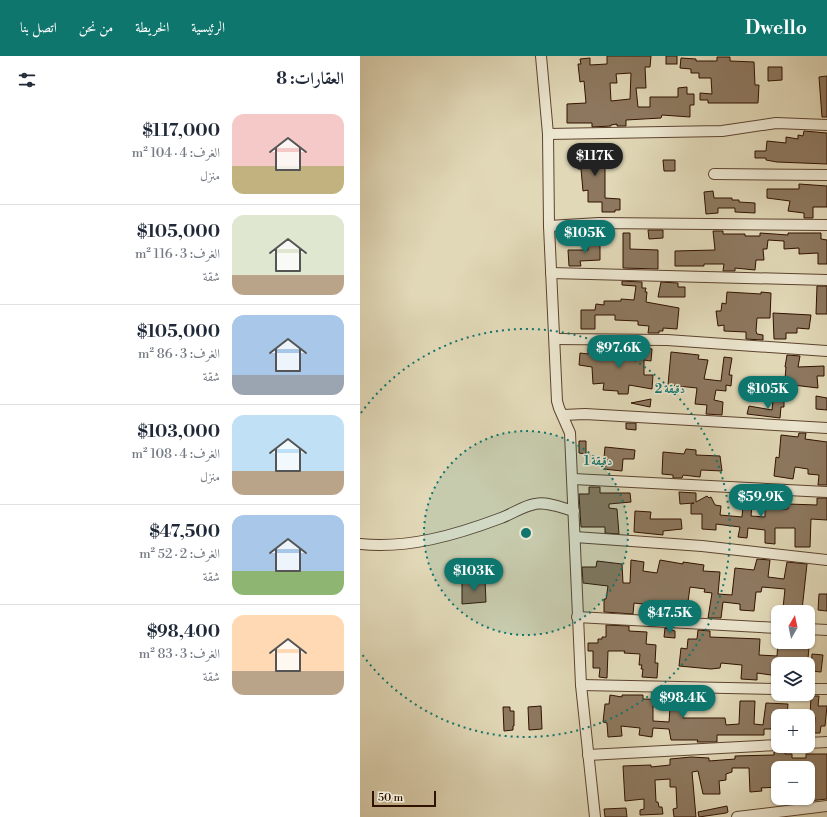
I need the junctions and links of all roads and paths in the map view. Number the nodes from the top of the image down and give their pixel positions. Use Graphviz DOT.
graph roads {
  1 [pos="541,56"];
  2 [pos="827,125"];
  3 [pos="548,134"];
  4 [pos="714,174"];
  5 [pos="827,175"];
  6 [pos="827,225"];
  7 [pos="549,226"];
  8 [pos="551,273"];
  9 [pos="827,280"];
  10 [pos="556,339"];
  11 [pos="827,351"];
  12 [pos="563,415"];
  13 [pos="827,428"];
  14 [pos="573,479"];
  15 [pos="827,492"];
  16 [pos="574,511"];
  17 [pos="574,537"];
  18 [pos="360,544"];
  19 [pos="827,560"];
  20 [pos="577,617"];
  21 [pos="771,628"];
  22 [pos="815,629"];
  23 [pos="827,630"];
  24 [pos="581,685"];
  25 [pos="771,688"];
  26 [pos="815,689"];
  27 [pos="827,690"];
  28 [pos="827,742"];
  29 [pos="815,743"];
  30 [pos="771,745"];
  31 [pos="588,755"];
  32 [pos="827,806"];
  33 [pos="595,817"];
  34 [pos="737,817"];
  1 -- 3 [label="street"];
  2 -- 3 [label="street"];
  3 -- 7 [label="street"];
  4 -- 5 [label="street"];
  6 -- 7 [label="street"];
  7 -- 8 [label="street"];
  8 -- 9 [label="street"];
  8 -- 10 [label="street"];
  10 -- 11 [label="street"];
  10 -- 12 [label="street"];
  12 -- 13 [label="street"];
  12 -- 14 [label="street"];
  14 -- 15 [label="street"];
  14 -- 16 [label="street"];
  16 -- 17 [label="street"];
  16 -- 18 [label="street"];
  17 -- 19 [label="street"];
  17 -- 20 [label="street"];
  20 -- 21 [label="street"];
  20 -- 24 [label="street"];
  22 -- 23 [label="street"];
  24 -- 25 [label="street"];
  24 -- 31 [label="street"];
  26 -- 27 [label="street"];
  28 -- 29 [label="street"];
  30 -- 31 [label="street"];
  31 -- 33 [label="street"];
  32 -- 34 [label="street"];
}
